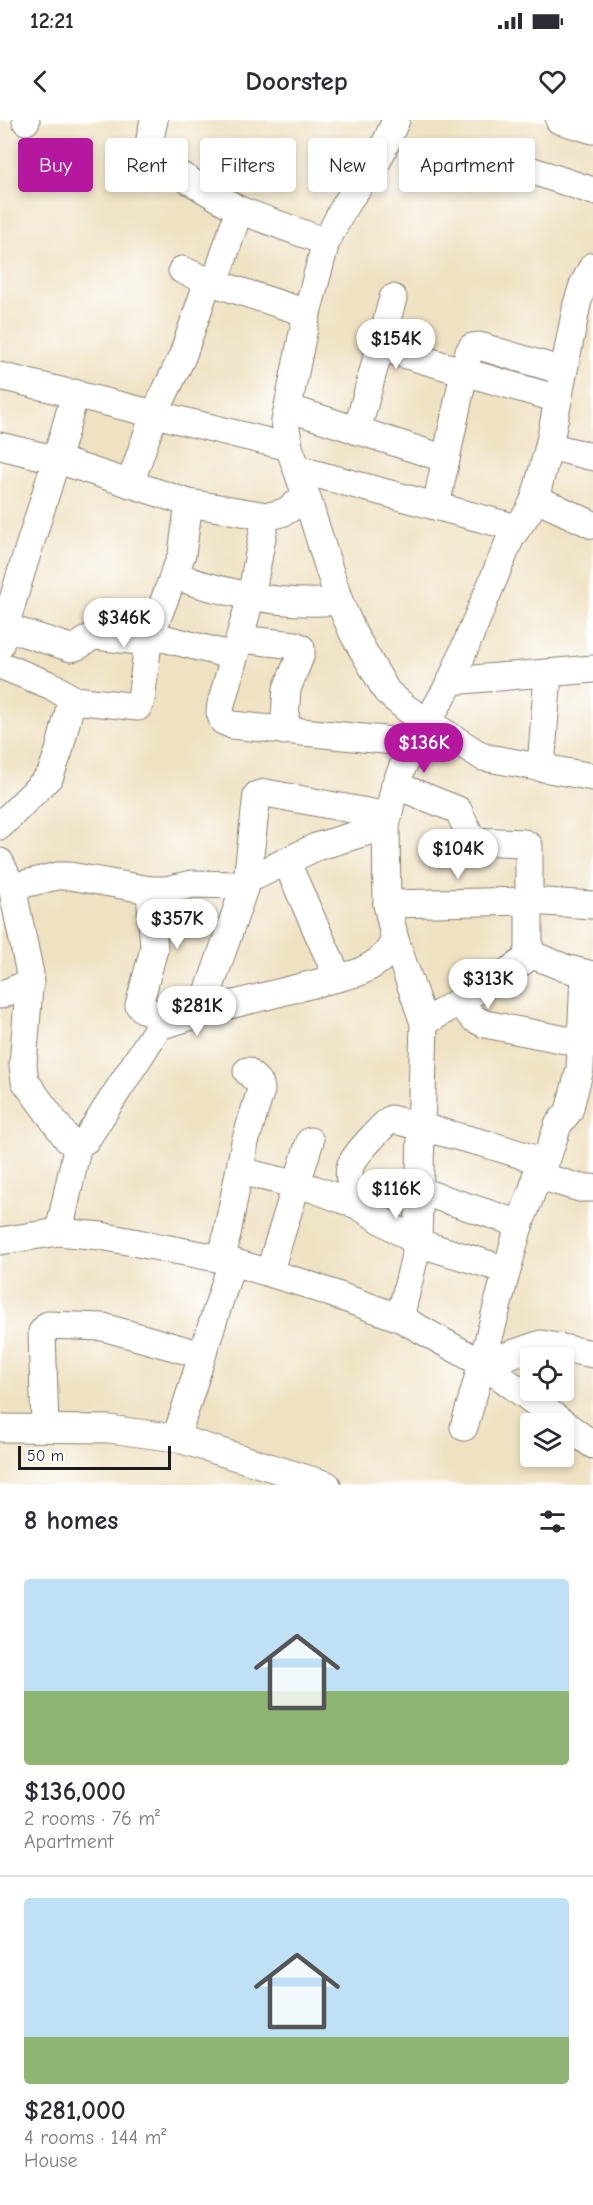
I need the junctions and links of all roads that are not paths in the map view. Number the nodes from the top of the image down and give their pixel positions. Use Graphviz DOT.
graph roads {
  1 [pos="154,120"];
  2 [pos="396,120"];
  3 [pos="559,120"];
  4 [pos="593,130"];
  5 [pos="535,172"];
  6 [pos="593,191"];
  7 [pos="238,210"];
  8 [pos="326,242"];
  9 [pos="593,266"];
  10 [pos="182,270"];
  11 [pos="211,282"];
  12 [pos="393,298"];
  13 [pos="307,312"];
  14 [pos="582,331"];
  15 [pos="379,347"];
  16 [pos="563,371"];
  17 [pos="464,372"];
  18 [pos="0,376"];
  19 [pos="75,393"];
  20 [pos="558,399"];
  21 [pos="288,408"];
  22 [pos="154,415"];
  23 [pos="357,431"];
  24 [pos="0,446"];
  25 [pos="549,446"];
  26 [pos="593,457"];
  27 [pos="293,458"];
  28 [pos="446,459"];
  29 [pos="58,460"];
  30 [pos="130,484"];
  31 [pos="306,495"];
  32 [pos="536,498"];
  33 [pos="189,503"];
  34 [pos="436,506"];
  35 [pos="266,516"];
  36 [pos="593,525"];
  37 [pos="517,528"];
  38 [pos="174,573"];
  39 [pos="251,597"];
  40 [pos="339,601"];
  41 [pos="2,636"];
  42 [pos="150,639"];
  43 [pos="237,647"];
  44 [pos="0,665"];
  45 [pos="593,669"];
  46 [pos="548,674"];
  47 [pos="451,681"];
  48 [pos="72,699"];
  49 [pos="428,721"];
  50 [pos="284,731"];
  51 [pos="413,746"];
  52 [pos="541,767"];
  53 [pos="593,777"];
  54 [pos="395,785"];
  55 [pos="318,803"];
  56 [pos="387,821"];
  57 [pos="0,826"];
  58 [pos="316,847"];
  59 [pos="286,861"];
  60 [pos="0,862"];
  61 [pos="247,880"];
  62 [pos="12,887"];
  63 [pos="150,890"];
  64 [pos="529,901"];
  65 [pos="387,904"];
  66 [pos="593,905"];
  67 [pos="395,940"];
  68 [pos="528,953"];
  69 [pos="589,975"];
  70 [pos="338,978"];
  71 [pos="30,983"];
  72 [pos="0,995"];
  73 [pos="459,1002"];
  74 [pos="201,1013"];
  75 [pos="172,1021"];
  76 [pos="424,1023"];
  77 [pos="585,1060"];
  78 [pos="248,1071"];
  79 [pos="422,1126"];
  80 [pos="310,1141"];
  81 [pos="78,1144"];
  82 [pos="537,1169"];
  83 [pos="240,1171"];
  84 [pos="297,1184"];
  85 [pos="593,1188"];
  86 [pos="420,1191"];
  87 [pos="357,1205"];
  88 [pos="520,1224"];
  89 [pos="59,1232"];
  90 [pos="0,1241"];
  91 [pos="418,1243"];
  92 [pos="227,1261"];
  93 [pos="507,1270"];
  94 [pos="269,1273"];
  95 [pos="400,1318"];
  96 [pos="593,1354"];
  97 [pos="202,1355"];
  98 [pos="483,1364"];
  99 [pos="45,1427"];
  100 [pos="464,1427"];
  101 [pos="0,1428"];
  102 [pos="176,1438"];
  103 [pos="593,1445"];
  104 [pos="291,1479"];
  105 [pos="327,1485"];
  1 -- 7 [label="street"];
  2 -- 8 [label="street"];
  3 -- 4 [label="street"];
  5 -- 6 [label="street"];
  7 -- 8 [label="street"];
  7 -- 11 [label="street"];
  8 -- 13 [label="street"];
  9 -- 14 [label="street"];
  10 -- 11 [label="street"];
  11 -- 13 [label="street"];
  11 -- 22 [label="street"];
  12 -- 15 [label="street"];
  13 -- 21 [label="street"];
  14 -- 16 [label="street"];
  15 -- 17 [label="street"];
  15 -- 23 [label="street"];
  16 -- 17 [label="street"];
  16 -- 20 [label="street"];
  17 -- 20 [label="street"];
  17 -- 28 [label="street"];
  18 -- 19 [label="street"];
  19 -- 22 [label="street"];
  19 -- 29 [label="street"];
  20 -- 25 [label="street"];
  21 -- 23 [label="street"];
  21 -- 27 [label="street"];
  22 -- 27 [label="street"];
  22 -- 30 [label="street"];
  23 -- 28 [label="street"];
  24 -- 29 [label="street"];
  25 -- 26 [label="street"];
  25 -- 32 [label="street"];
  27 -- 31 [label="street"];
  27 -- 34 [label="street"];
  28 -- 34 [label="street"];
  29 -- 30 [label="street"];
  29 -- 41 [label="street"];
  30 -- 33 [label="street"];
  31 -- 35 [label="street"];
  31 -- 40 [label="street"];
  32 -- 36 [label="street"];
  32 -- 37 [label="street"];
  33 -- 35 [label="street"];
  33 -- 38 [label="street"];
  34 -- 37 [label="street"];
  35 -- 39 [label="street"];
  37 -- 47 [label="street"];
  38 -- 39 [label="street"];
  38 -- 42 [label="street"];
  39 -- 40 [label="street"];
  39 -- 43 [label="street"];
  40 -- 49 [label="street"];
  41 -- 42 [label="street"];
  42 -- 43 [label="street"];
  42 -- 48 [label="street"];
  43 -- 50 [label="street"];
  43 -- 50 [label="street"];
  44 -- 48 [label="street"];
  45 -- 46 [label="street"];
  46 -- 47 [label="street"];
  46 -- 52 [label="street"];
  47 -- 49 [label="street"];
  48 -- 57 [label="street"];
  49 -- 51 [label="street"];
  49 -- 52 [label="street"];
  50 -- 51 [label="street"];
  51 -- 54 [label="street"];
  52 -- 53 [label="street"];
  54 -- 56 [label="street"];
  54 -- 64 [label="street"];
  55 -- 56 [label="street"];
  55 -- 58 [label="street"];
  55 -- 61 [label="street"];
  56 -- 58 [label="street"];
  56 -- 65 [label="street"];
  58 -- 59 [label="street"];
  59 -- 61 [label="street"];
  59 -- 70 [label="street"];
  60 -- 62 [label="street"];
  61 -- 63 [label="street"];
  61 -- 74 [label="street"];
  62 -- 63 [label="street"];
  62 -- 71 [label="street"];
  63 -- 75 [label="street"];
  64 -- 65 [label="street"];
  64 -- 66 [label="street"];
  64 -- 68 [label="street"];
  65 -- 67 [label="street"];
  67 -- 70 [label="street"];
  67 -- 76 [label="street"];
  68 -- 69 [label="street"];
  68 -- 73 [label="street"];
  69 -- 77 [label="street"];
  70 -- 74 [label="street"];
  71 -- 72 [label="street"];
  71 -- 81 [label="street"];
  73 -- 76 [label="street"];
  73 -- 77 [label="street"];
  74 -- 75 [label="street"];
  75 -- 81 [label="street"];
  76 -- 79 [label="street"];
  77 -- 82 [label="street"];
  78 -- 83 [label="street"];
  79 -- 82 [label="street"];
  79 -- 86 [label="street"];
  79 -- 87 [label="street"];
  80 -- 84 [label="street"];
  81 -- 89 [label="street"];
  82 -- 85 [label="street"];
  82 -- 88 [label="street"];
  83 -- 84 [label="street"];
  83 -- 92 [label="street"];
  84 -- 87 [label="street"];
  84 -- 94 [label="street"];
  86 -- 88 [label="street"];
  86 -- 91 [label="street"];
  87 -- 91 [label="street"];
  88 -- 93 [label="street"];
  89 -- 90 [label="street"];
  89 -- 92 [label="street"];
  91 -- 93 [label="street"];
  91 -- 95 [label="street"];
  92 -- 94 [label="street"];
  92 -- 97 [label="street"];
  93 -- 98 [label="street"];
  94 -- 95 [label="street"];
  95 -- 98 [label="street"];
  96 -- 98 [label="street"];
  97 -- 99 [label="street"];
  97 -- 102 [label="street"];
  98 -- 100 [label="street"];
  98 -- 103 [label="street"];
  99 -- 101 [label="street"];
  99 -- 102 [label="street"];
  102 -- 104 [label="street"];
  104 -- 105 [label="street"];
}
